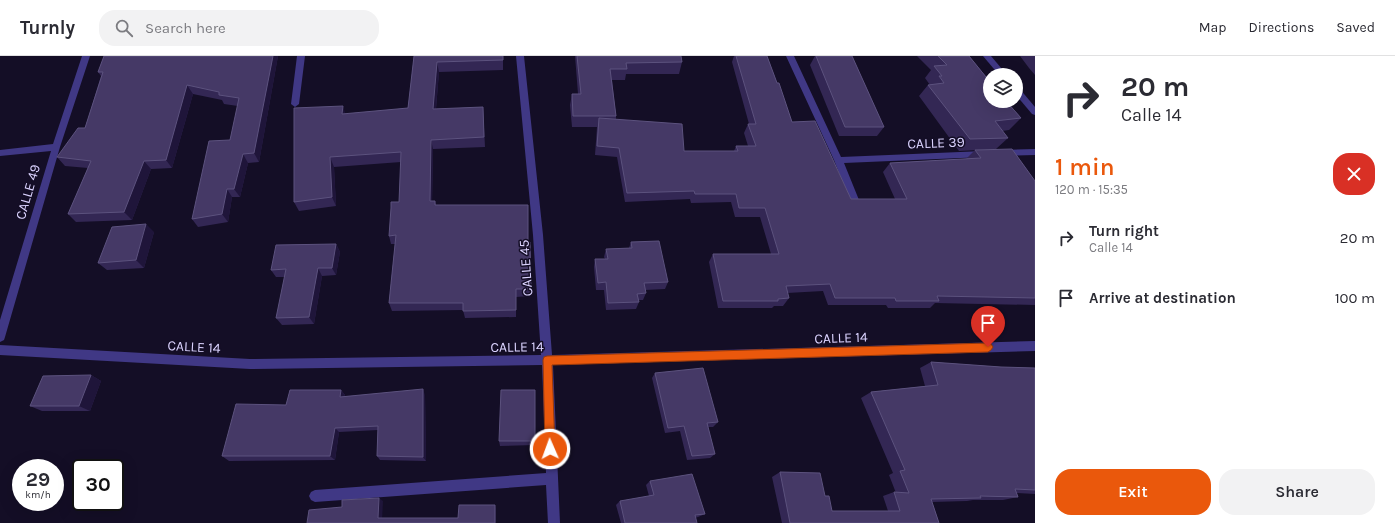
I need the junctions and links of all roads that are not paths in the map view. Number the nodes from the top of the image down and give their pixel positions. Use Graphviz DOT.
graph roads {
  1 [pos="86,56"];
  2 [pos="301,56"];
  3 [pos="520,56"];
  4 [pos="790,56"];
  5 [pos="987,56"];
  6 [pos="997,68"];
  7 [pos="1023,98"];
  8 [pos="295,104"];
  9 [pos="1035,112"];
  10 [pos="56,147"];
  11 [pos="1035,152"];
  12 [pos="0,153"];
  13 [pos="838,160"];
  14 [pos="854,200"];
  15 [pos="0,337"];
  16 [pos="1035,346"];
  17 [pos="0,350"];
  18 [pos="547,360"];
  19 [pos="551,479"];
  20 [pos="314,496"];
  21 [pos="554,523"];
  1 -- 10 [label="street, CALLE 49"];
  2 -- 8 [label="street"];
  3 -- 18 [label="street, CALLE 45"];
  4 -- 13 [label="street"];
  5 -- 6 [label="street"];
  7 -- 9 [label="street"];
  10 -- 12 [label="street"];
  10 -- 15 [label="street, CALLE 49"];
  11 -- 13 [label="street, CALLE 39"];
  13 -- 14 [label="street"];
  16 -- 18 [label="street, CALLE 14"];
  17 -- 18 [label="street, CALLE 14"];
  18 -- 19 [label="street, CALLE 45"];
  19 -- 20 [label="street"];
  19 -- 21 [label="street, CALLE 45"];
}
